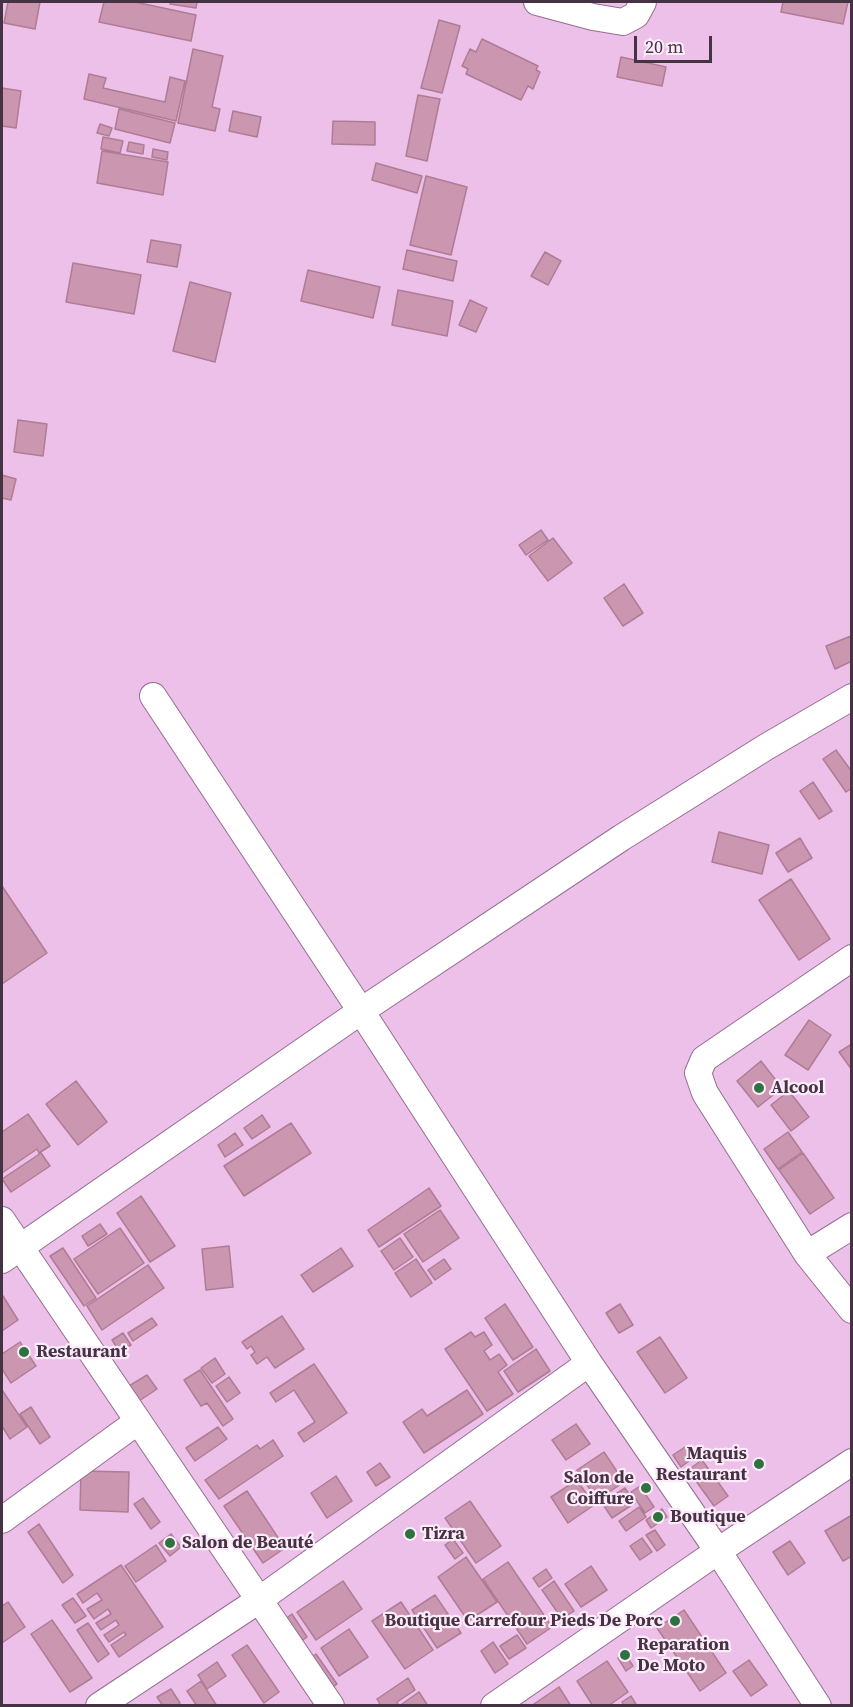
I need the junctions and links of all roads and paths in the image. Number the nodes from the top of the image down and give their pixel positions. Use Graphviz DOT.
graph roads {
  1 [pos="537,2"];
  2 [pos="643,2"];
  3 [pos="153,696"];
  4 [pos="852,697"];
  5 [pos="852,958"];
  6 [pos="362,1011"];
  7 [pos="2,1220"];
  8 [pos="852,1226"];
  9 [pos="11,1254"];
  10 [pos="807,1254"];
  11 [pos="852,1310"];
  12 [pos="589,1364"];
  13 [pos="137,1422"];
  14 [pos="852,1462"];
  15 [pos="2,1520"];
  16 [pos="718,1551"];
  17 [pos="259,1600"];
  18 [pos="99,1706"];
  19 [pos="331,1706"];
  20 [pos="494,1706"];
  21 [pos="818,1706"];
  1 -- 2 [label="street"];
  3 -- 6 [label="street"];
  4 -- 6 [label="street"];
  5 -- 10 [label="street"];
  6 -- 9 [label="street"];
  6 -- 12 [label="street"];
  7 -- 9 [label="street"];
  8 -- 10 [label="street"];
  9 -- 13 [label="street"];
  10 -- 11 [label="street"];
  12 -- 16 [label="street"];
  12 -- 17 [label="street"];
  13 -- 15 [label="street"];
  13 -- 17 [label="street"];
  14 -- 16 [label="street"];
  16 -- 20 [label="street"];
  16 -- 21 [label="street"];
  17 -- 18 [label="street"];
  17 -- 19 [label="street"];
}
